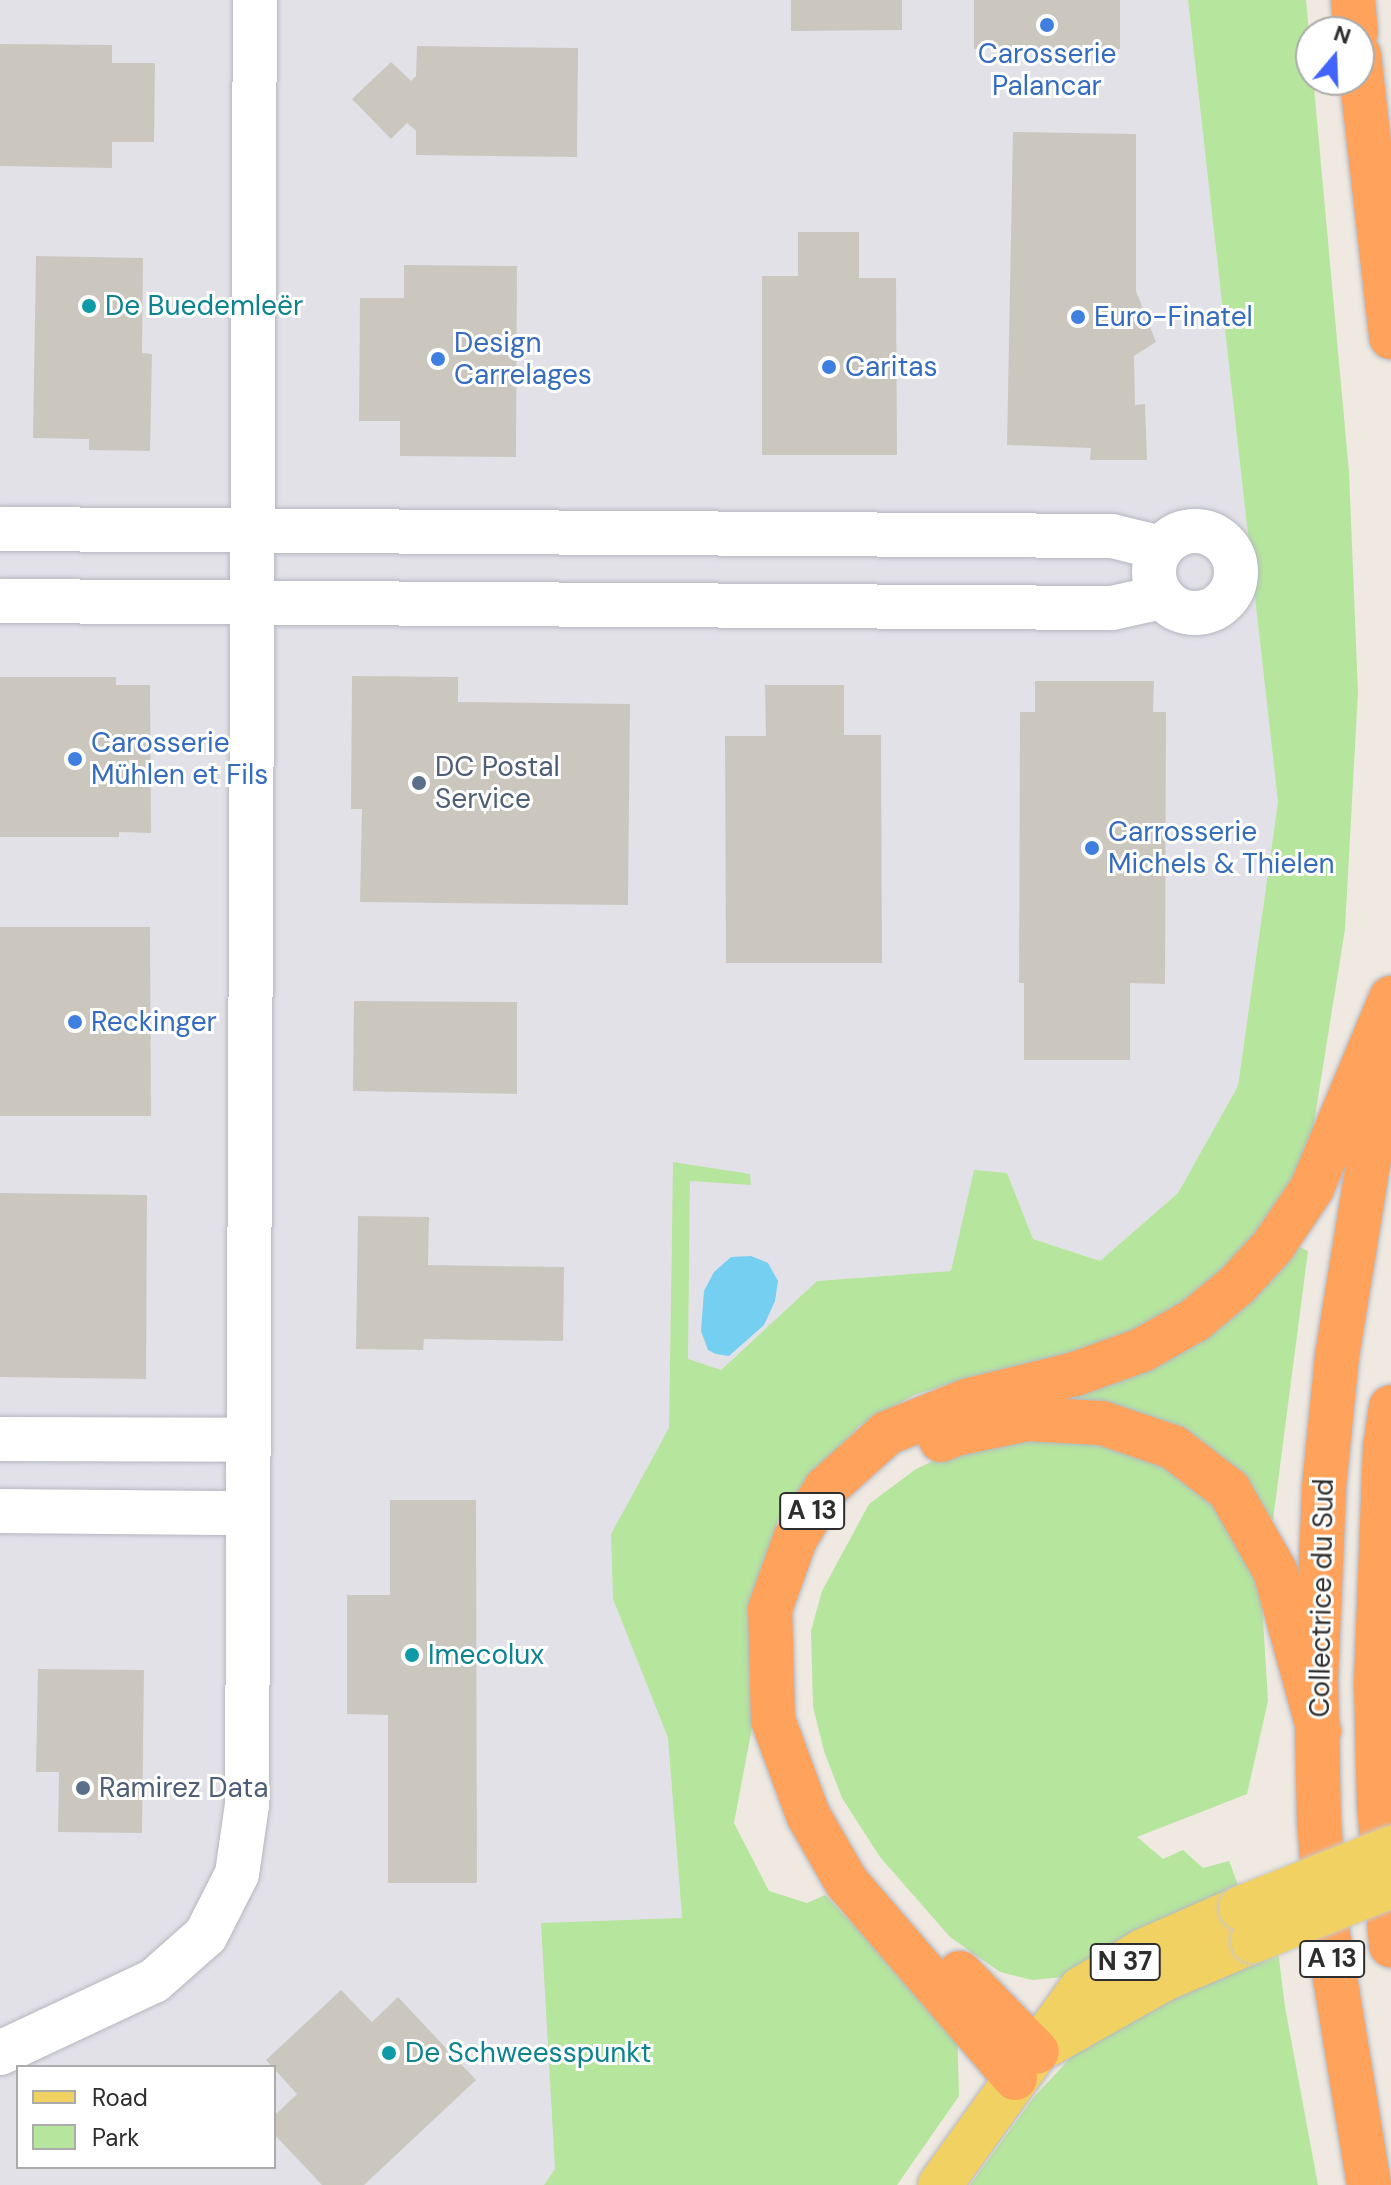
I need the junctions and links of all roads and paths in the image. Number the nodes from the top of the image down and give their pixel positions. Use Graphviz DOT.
graph roads {
  1 [pos="255,0"];
  2 [pos="1364,96"];
  3 [pos="1391,337"];
  4 [pos="0,529"];
  5 [pos="253,531"];
  6 [pos="1161,548"];
  7 [pos="1162,597"];
  8 [pos="0,601"];
  9 [pos="252,603"];
  10 [pos="1391,998"];
  11 [pos="1391,1011"];
  12 [pos="1389,1431"];
  13 [pos="0,1439"];
  14 [pos="249,1440"];
  15 [pos="0,1511"];
  16 [pos="248,1513"];
  17 [pos="1319,1731"];
  18 [pos="1391,1848"];
  19 [pos="1391,1886"];
  20 [pos="1247,1924"];
  21 [pos="1391,1945"];
  22 [pos="0,2053"];
  23 [pos="1026,2065"];
  24 [pos="940,2185"];
  25 [pos="1369,2185"];
  1 -- 5 [label="street"];
  2 -- 3 [label="highway"];
  4 -- 5 [label="street"];
  5 -- 6 [label="street"];
  5 -- 9 [label="street"];
  6 -- 7 [label="street"];
  6 -- 7 [label="street"];
  7 -- 9 [label="street"];
  8 -- 9 [label="street"];
  9 -- 14 [label="street"];
  10 -- 23 [label="highway, A 13"];
  11 -- 17 [label="highway, Collectrice du Sud / A 13"];
  12 -- 21 [label="highway, Collectrice du Sud / A 13"];
  13 -- 14 [label="street"];
  14 -- 16 [label="street"];
  15 -- 16 [label="street"];
  16 -- 22 [label="street"];
  17 -- 23 [label="highway, A 13"];
  17 -- 25 [label="highway, Collectrice du Sud / A 13"];
  18 -- 20 [label="main road, N 37, bridge"];
  19 -- 20 [label="main road, N 37, bridge"];
  20 -- 23 [label="main road, N 37"];
  23 -- 24 [label="main road, N 37"];
}
